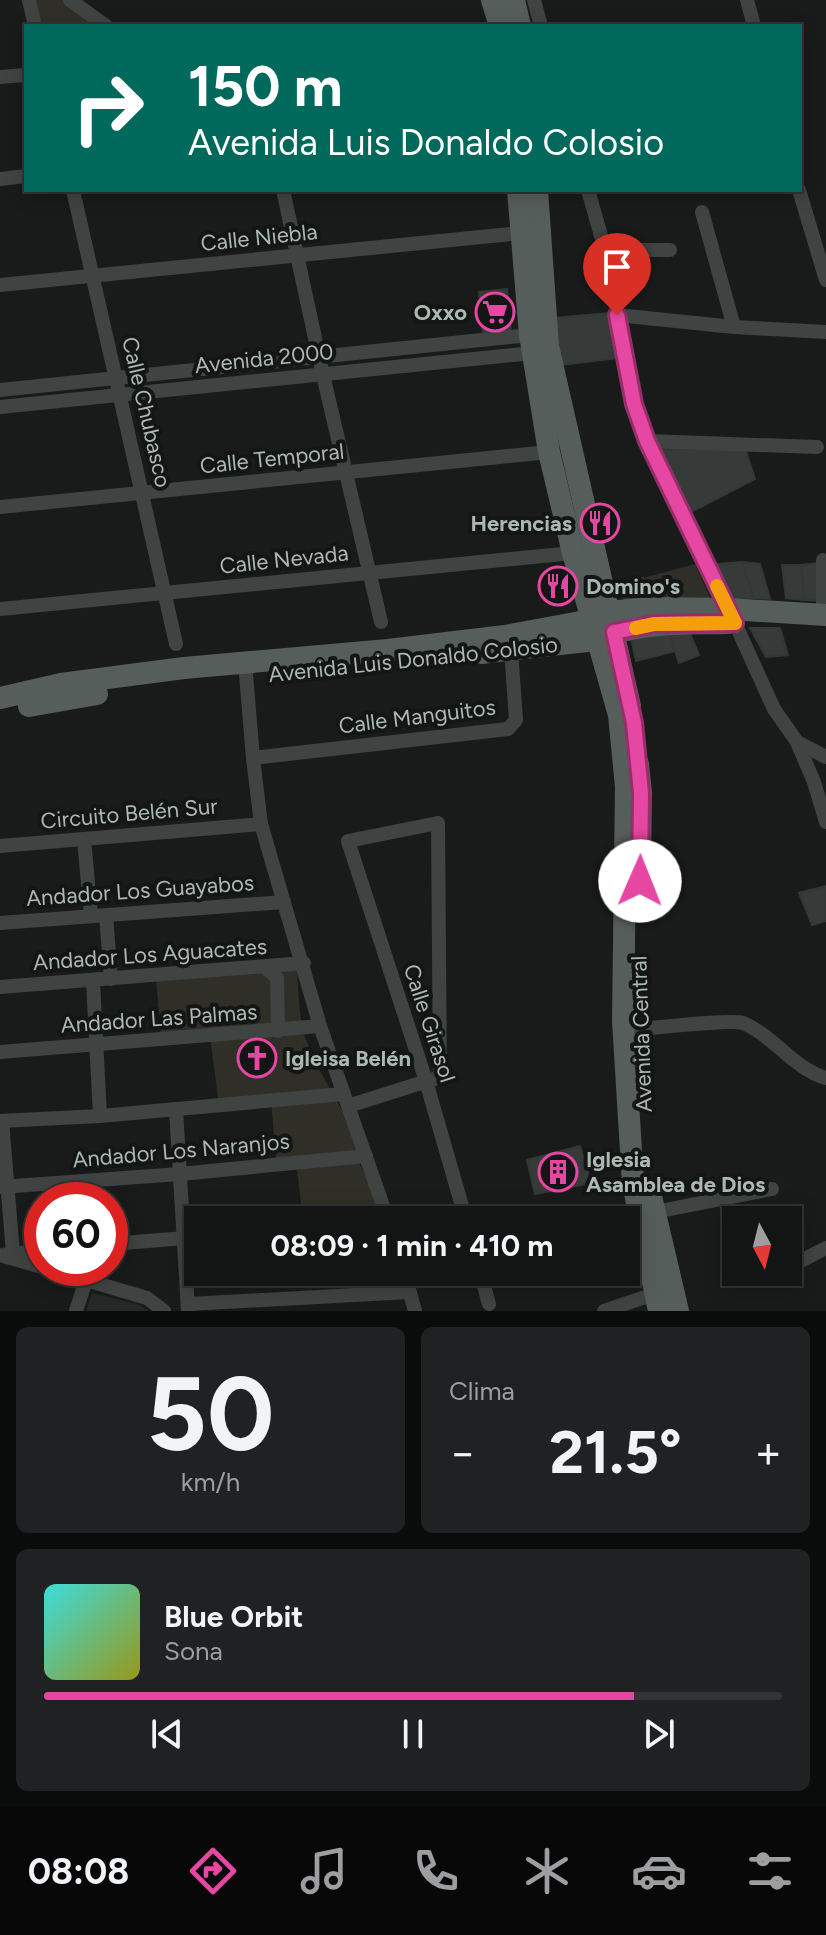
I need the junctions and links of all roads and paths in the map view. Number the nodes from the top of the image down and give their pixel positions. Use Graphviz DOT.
graph roads {
  1 [pos="29,0"];
  2 [pos="70,0"];
  3 [pos="492,0"];
  4 [pos="514,0"];
  5 [pos="534,0"];
  6 [pos="747,0"];
  7 [pos="35,24"];
  8 [pos="103,24"];
  9 [pos="499,24"];
  10 [pos="520,24"];
  11 [pos="540,24"];
  12 [pos="753,24"];
  13 [pos="24,75"];
  14 [pos="0,77"];
  15 [pos="24,176"];
  16 [pos="0,179"];
  17 [pos="73,192"];
  18 [pos="283,192"];
  19 [pos="518,192"];
  20 [pos="537,192"];
  21 [pos="589,192"];
  22 [pos="800,192"];
  23 [pos="702,212"];
  24 [pos="521,233"];
  25 [pos="605,250"];
  26 [pos="670,250"];
  27 [pos="297,255"];
  28 [pos="93,275"];
  29 [pos="826,280"];
  30 [pos="0,285"];
  31 [pos="617,315"];
  32 [pos="734,327"];
  33 [pos="826,332"];
  34 [pos="531,344"];
  35 [pos="321,366"];
  36 [pos="117,378"];
  37 [pos="0,390"];
  38 [pos="120,395"];
  39 [pos="0,407"];
  40 [pos="647,441"];
  41 [pos="817,447"];
  42 [pos="549,452"];
  43 [pos="347,473"];
  44 [pos="143,493"];
  45 [pos="0,507"];
  46 [pos="573,553"];
  47 [pos="823,560"];
  48 [pos="370,573"];
  49 [pos="166,592"];
  50 [pos="0,609"];
  51 [pos="732,616"];
  52 [pos="825,619"];
  53 [pos="381,622"];
  54 [pos="603,626"];
  55 [pos="176,644"];
  56 [pos="511,650"];
  57 [pos="246,668"];
  58 [pos="0,698"];
  59 [pos="0,711"];
  60 [pos="797,742"];
  61 [pos="826,757"];
  62 [pos="253,758"];
  63 [pos="826,822"];
  64 [pos="261,824"];
  65 [pos="84,839"];
  66 [pos="0,846"];
  67 [pos="284,902"];
  68 [pos="99,916"];
  69 [pos="0,923"];
  70 [pos="304,963"];
  71 [pos="266,968"];
  72 [pos="111,979"];
  73 [pos="93,981"];
  74 [pos="0,987"];
  75 [pos="320,1026"];
  76 [pos="638,1029"];
  77 [pos="278,1031"];
  78 [pos="96,1044"];
  79 [pos="0,1052"];
  80 [pos="826,1078"];
  81 [pos="433,1079"];
  82 [pos="346,1100"];
  83 [pos="176,1109"];
  84 [pos="100,1116"];
  85 [pos="1,1121"];
  86 [pos="366,1156"];
  87 [pos="180,1174"];
  88 [pos="4,1186"];
  89 [pos="772,1189"];
  90 [pos="186,1206"];
  91 [pos="383,1206"];
  92 [pos="463,1206"];
  93 [pos="655,1212"];
  94 [pos="184,1238"];
  95 [pos="128,1242"];
  96 [pos="826,1248"];
  97 [pos="24,1252"];
  98 [pos="4,1254"];
  99 [pos="802,1260"];
  100 [pos="24,1261"];
  101 [pos="84,1286"];
  102 [pos="106,1286"];
  103 [pos="189,1286"];
  104 [pos="408,1286"];
  105 [pos="484,1286"];
  106 [pos="409,1292"];
  107 [pos="663,1297"];
  108 [pos="489,1304"];
  109 [pos="188,1308"];
  110 [pos="76,1311"];
  111 [pos="164,1311"];
  112 [pos="415,1311"];
  113 [pos="604,1311"];
  114 [pos="678,1311"];
  1 -- 7 [label="street"];
  2 -- 8 [label="street"];
  3 -- 9 [label="main road"];
  4 -- 10 [label="main road"];
  5 -- 11 [label="street"];
  6 -- 12 [label="street"];
  13 -- 14 [label="street"];
  15 -- 16 [label="street"];
  17 -- 28 [label="street, Calle Chubasco"];
  18 -- 27 [label="street"];
  19 -- 24 [label="main road"];
  20 -- 54 [label="main road"];
  21 -- 25 [label="street"];
  22 -- 29 [label="street"];
  23 -- 32 [label="street"];
  24 -- 27 [label="street, Calle Niebla"];
  24 -- 34 [label="main road"];
  25 -- 26 [label="street"];
  25 -- 31 [label="street"];
  27 -- 28 [label="street, Calle Niebla"];
  27 -- 35 [label="street"];
  28 -- 30 [label="street, Calle Niebla"];
  28 -- 36 [label="street, Calle Chubasco"];
  31 -- 32 [label="street"];
  31 -- 40 [label="street"];
  32 -- 33 [label="street"];
  34 -- 35 [label="street, Avenida 2000"];
  34 -- 42 [label="main road"];
  35 -- 36 [label="street, Avenida 2000"];
  35 -- 38 [label="street, Avenida 2000"];
  35 -- 43 [label="street"];
  36 -- 37 [label="street, Avenida 2000"];
  36 -- 38 [label="street, Calle Chubasco"];
  38 -- 39 [label="street, Avenida 2000"];
  38 -- 44 [label="street, Calle Chubasco"];
  40 -- 41 [label="street"];
  40 -- 51 [label="street"];
  42 -- 43 [label="street, Calle Temporal"];
  42 -- 46 [label="main road"];
  43 -- 44 [label="street, Calle Temporal"];
  43 -- 48 [label="street"];
  44 -- 45 [label="street, Calle Temporal"];
  44 -- 49 [label="street, Calle Chubasco"];
  46 -- 48 [label="street, Calle Nevada"];
  46 -- 54 [label="main road"];
  47 -- 52 [label="street"];
  48 -- 49 [label="street, Calle Nevada"];
  48 -- 53 [label="street"];
  49 -- 50 [label="street, Calle Nevada"];
  49 -- 55 [label="street, Calle Chubasco"];
  51 -- 52 [label="main road, Avenida Luis Donaldo Colosio"];
  51 -- 54 [label="main road, Avenida Luis Donaldo Colosio"];
  51 -- 60 [label="street"];
  54 -- 56 [label="main road, Avenida Luis Donaldo Colosio"];
  54 -- 57 [label="main road"];
  54 -- 76 [label="main road, Avenida Central"];
  54 -- 107 [label="main road, Avenida Central"];
  56 -- 57 [label="main road, Avenida Luis Donaldo Colosio"];
  56 -- 62 [label="street, Calle Manguitos"];
  57 -- 58 [label="main road"];
  57 -- 59 [label="main road, Avenida Luis Donaldo Colosio"];
  57 -- 62 [label="street"];
  60 -- 61 [label="street"];
  60 -- 63 [label="street"];
  62 -- 64 [label="street"];
  64 -- 65 [label="street, Circuito Belén Sur"];
  64 -- 67 [label="street"];
  65 -- 66 [label="street, Circuito Belén Sur"];
  65 -- 68 [label="street"];
  67 -- 68 [label="street, Andador Los Guayabos"];
  67 -- 70 [label="street"];
  68 -- 69 [label="street, Andador Los Guayabos"];
  68 -- 72 [label="street"];
  70 -- 71 [label="street, Andador Los Aguacates"];
  70 -- 75 [label="street"];
  71 -- 72 [label="street, Andador Los Aguacates"];
  71 -- 77 [label="street"];
  72 -- 73 [label="street, Andador Los Aguacates"];
  73 -- 74 [label="street, Andador Los Aguacates"];
  73 -- 78 [label="street"];
  75 -- 77 [label="street, Andador Las Palmas"];
  75 -- 82 [label="street"];
  76 -- 80 [label="street"];
  76 -- 93 [label="main road, Avenida Central"];
  77 -- 78 [label="street, Andador Las Palmas"];
  78 -- 79 [label="street, Andador Las Palmas"];
  78 -- 84 [label="street"];
  81 -- 81 [label="street, Calle Girasol"];
  81 -- 82 [label="street"];
  81 -- 92 [label="street, Calle Girasol"];
  82 -- 83 [label="street"];
  82 -- 86 [label="street"];
  83 -- 84 [label="street"];
  83 -- 87 [label="street"];
  84 -- 85 [label="street"];
  85 -- 88 [label="street"];
  86 -- 87 [label="street, Andador Los Naranjos"];
  86 -- 91 [label="street"];
  87 -- 88 [label="street, Andador Los Naranjos"];
  87 -- 90 [label="street"];
  88 -- 98 [label="street"];
  89 -- 93 [label="street"];
  93 -- 107 [label="main road, Avenida Central"];
  94 -- 95 [label="street"];
  96 -- 99 [label="street"];
  97 -- 98 [label="street"];
  98 -- 100 [label="street"];
  101 -- 110 [label="street"];
  102 -- 111 [label="street"];
  103 -- 109 [label="street"];
  104 -- 106 [label="street"];
  105 -- 108 [label="street"];
  106 -- 109 [label="street"];
  106 -- 112 [label="street"];
  107 -- 113 [label="street"];
  107 -- 114 [label="main road, Avenida Central"];
}
